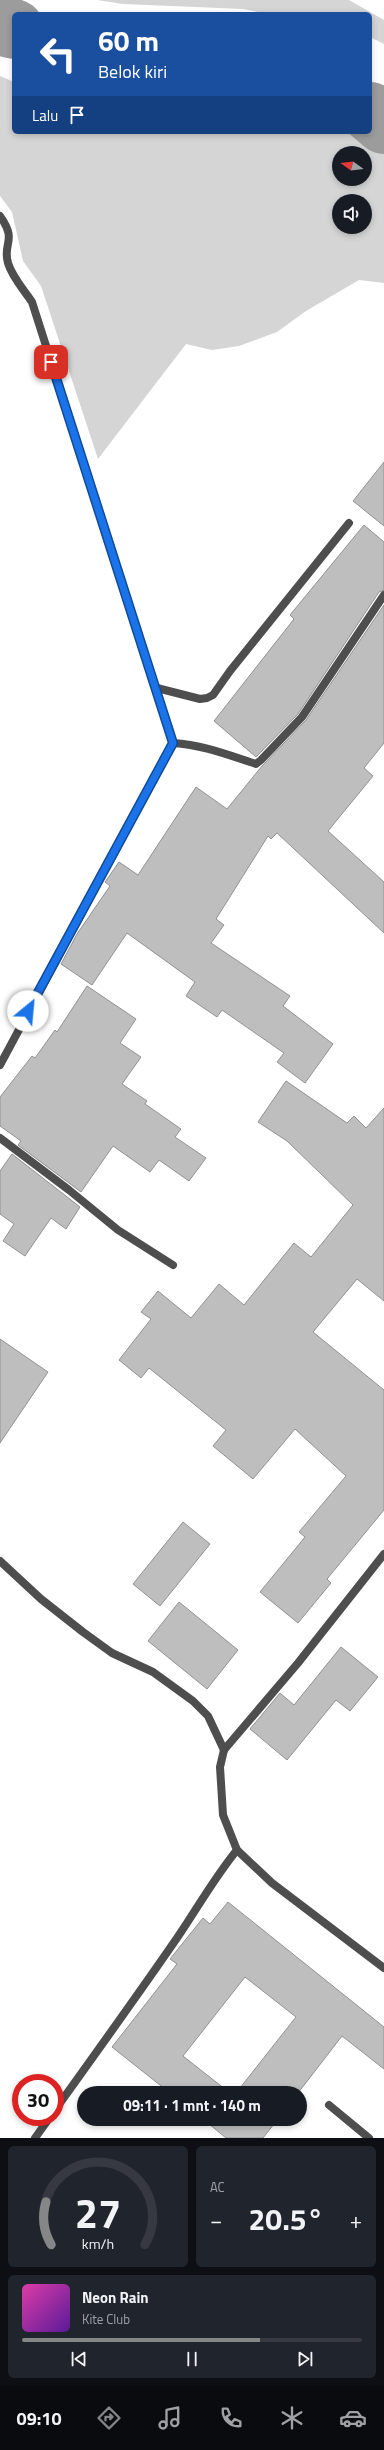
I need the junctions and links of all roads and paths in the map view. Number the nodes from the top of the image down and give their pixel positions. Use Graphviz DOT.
graph roads {
  1 [pos="0,216"];
  2 [pos="349,523"];
  3 [pos="384,595"];
  4 [pos="157,688"];
  5 [pos="173,743"];
  6 [pos="0,1065"];
  7 [pos="0,1138"];
  8 [pos="173,1265"];
  9 [pos="384,1554"];
  10 [pos="0,1561"];
  11 [pos="224,1750"];
  12 [pos="237,1850"];
  13 [pos="384,1968"];
  14 [pos="64,2098"];
  15 [pos="329,2105"];
  16 [pos="44,2126"];
  17 [pos="35,2138"];
  18 [pos="369,2138"];
  1 -- 4 [label="street"];
  2 -- 4 [label="street"];
  3 -- 5 [label="street"];
  4 -- 5 [label="street"];
  5 -- 6 [label="street"];
  7 -- 8 [label="street"];
  9 -- 11 [label="street"];
  10 -- 11 [label="street"];
  11 -- 12 [label="street"];
  12 -- 13 [label="street"];
  12 -- 14 [label="street"];
  15 -- 18 [label="street"];
  16 -- 17 [label="street"];
}
